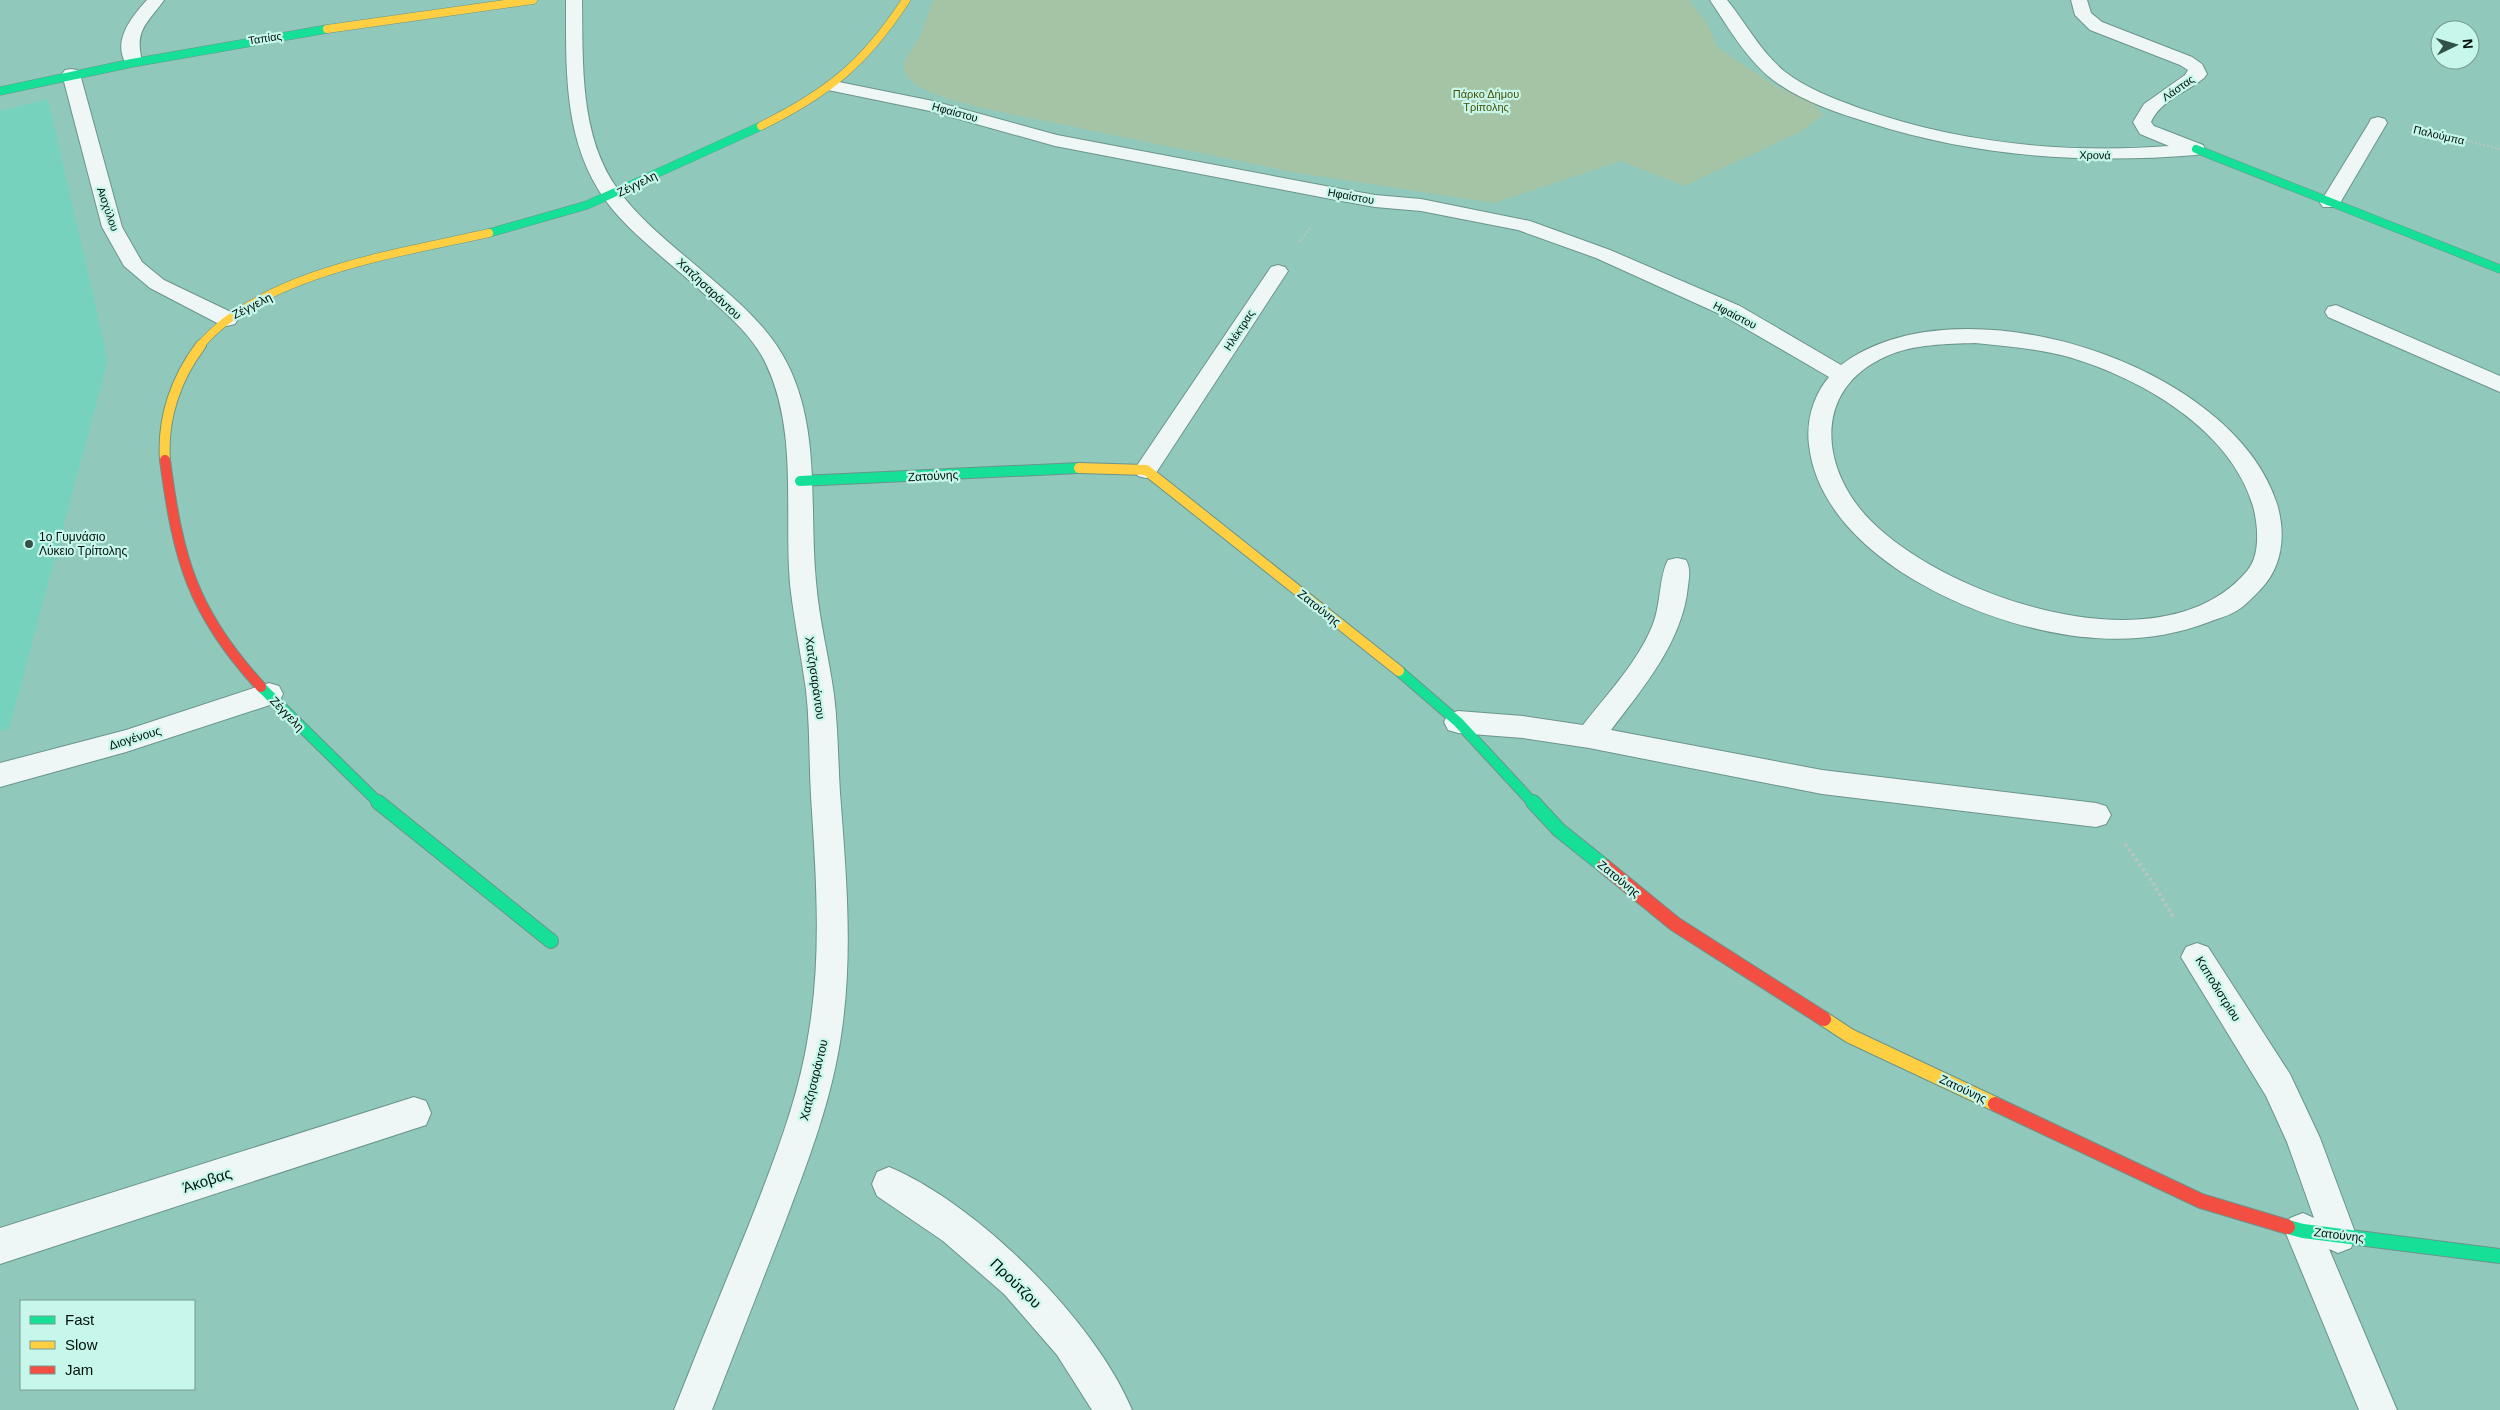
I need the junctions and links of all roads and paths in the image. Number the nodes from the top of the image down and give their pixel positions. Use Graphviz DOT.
graph roads {
  1 [pos="156,0"];
  2 [pos="533,0"];
  3 [pos="574,0"];
  4 [pos="906,0"];
  5 [pos="1718,0"];
  6 [pos="2079,0"];
  7 [pos="132,61"];
  8 [pos="71,74"];
  9 [pos="834,86"];
  10 [pos="0,91"];
  11 [pos="2378,123"];
  12 [pos="2500,149"];
  13 [pos="2196,150"];
  14 [pos="1336,194"];
  15 [pos="613,196"];
  16 [pos="2330,203"];
  17 [pos="2500,269"];
  18 [pos="1278,270"];
  19 [pos="2336,312"];
  20 [pos="227,319"];
  21 [pos="1842,375"];
  22 [pos="2500,385"];
  23 [pos="1146,470"];
  24 [pos="800,481"];
  25 [pos="1676,567"];
  26 [pos="269,694"];
  27 [pos="1458,722"];
  28 [pos="1589,737"];
  29 [pos="0,775"];
  30 [pos="2096,815"];
  31 [pos="551,941"];
  32 [pos="2197,957"];
  33 [pos="414,1113"];
  34 [pos="889,1184"];
  35 [pos="2303,1231"];
  36 [pos="2338,1235"];
  37 [pos="0,1246"];
  38 [pos="2500,1256"];
  39 [pos="693,1410"];
  40 [pos="1113,1410"];
  41 [pos="2378,1410"];
  1 -- 7 [label="street"];
  2 -- 7 [label="street, Ταπίας"];
  3 -- 15 [label="street, Χατζησαράντου"];
  4 -- 9 [label="street, Ζέγγελη"];
  5 -- 13 [label="street, Χρονά"];
  6 -- 13 [label="street, Λάστας"];
  7 -- 8 [label="street, Ταπίας"];
  8 -- 10 [label="street, Ταπίας"];
  8 -- 20 [label="street, Αισχύλου"];
  9 -- 14 [label="street, Ηφαίστου"];
  9 -- 15 [label="street, Ζέγγελη"];
  11 -- 12 [label="path, Παλούμπα"];
  11 -- 16 [label="street"];
  13 -- 16 [label="street, Χρονά"];
  14 -- 18 [label="path"];
  14 -- 21 [label="street, Ηφαίστου"];
  15 -- 20 [label="street, Ζέγγελη"];
  15 -- 24 [label="street, Χατζησαράντου"];
  16 -- 17 [label="street, Χρονά"];
  18 -- 23 [label="street, Ηλέκτρας"];
  19 -- 22 [label="street"];
  20 -- 26 [label="street, Ζέγγελη"];
  21 -- 21 [label="street"];
  23 -- 24 [label="street, Ζατούνης"];
  23 -- 27 [label="street, Ζατούνης"];
  24 -- 39 [label="street, Χατζησαράντου"];
  25 -- 28 [label="street"];
  26 -- 29 [label="street, Διογένους"];
  26 -- 31 [label="street, Ζέγγελη"];
  27 -- 28 [label="street"];
  27 -- 35 [label="street, Ζατούνης"];
  28 -- 30 [label="street"];
  30 -- 32 [label="path, Καποδιστρίου"];
  32 -- 36 [label="street, Καποδιστρίου"];
  33 -- 37 [label="street, Άκοβας"];
  34 -- 40 [label="street, Προύτζου"];
  35 -- 36 [label="street, Ζατούνης"];
  35 -- 41 [label="street"];
  36 -- 38 [label="street, Ζατούνης"];
}
